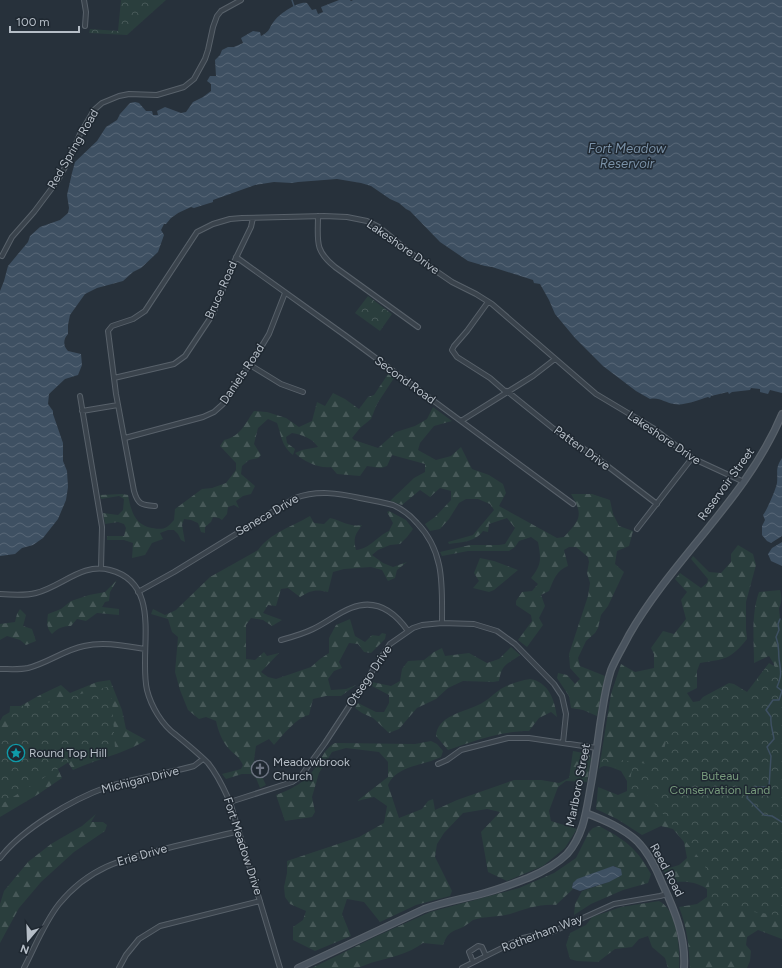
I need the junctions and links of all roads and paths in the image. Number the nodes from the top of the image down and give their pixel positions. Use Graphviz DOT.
graph roads {
  1 [pos="84,0"];
  2 [pos="241,0"];
  3 [pos="85,26"];
  4 [pos="318,216"];
  5 [pos="253,218"];
  6 [pos="2,256"];
  7 [pos="236,257"];
  8 [pos="285,292"];
  9 [pos="488,302"];
  10 [pos="418,327"];
  11 [pos="555,359"];
  12 [pos="250,365"];
  13 [pos="114,378"];
  14 [pos="303,392"];
  15 [pos="507,392"];
  16 [pos="80,396"];
  17 [pos="118,405"];
  18 [pos="82,410"];
  19 [pos="782,414"];
  20 [pos="461,421"];
  21 [pos="125,438"];
  22 [pos="692,458"];
  23 [pos="744,482"];
  24 [pos="573,504"];
  25 [pos="657,504"];
  26 [pos="155,506"];
  27 [pos="638,529"];
  28 [pos="694,544"];
  29 [pos="102,568"];
  30 [pos="138,592"];
  31 [pos="0,594"];
  32 [pos="442,623"];
  33 [pos="408,631"];
  34 [pos="281,640"];
  35 [pos="145,649"];
  36 [pos="0,669"];
  37 [pos="564,743"];
  38 [pos="597,748"];
  39 [pos="203,759"];
  40 [pos="438,764"];
  41 [pos="230,802"];
  42 [pos="586,813"];
  43 [pos="239,831"];
  44 [pos="0,858"];
  45 [pos="667,894"];
  46 [pos="260,901"];
  47 [pos="486,956"];
  48 [pos="473,962"];
  49 [pos="24,968"];
  50 [pos="119,968"];
  51 [pos="280,968"];
  52 [pos="298,968"];
  53 [pos="462,968"];
  54 [pos="684,968"];
  1 -- 3 [label="street"];
  2 -- 6 [label="street, Red Spring Road"];
  4 -- 5 [label="street, Lakeshore Drive"];
  4 -- 9 [label="street, Lakeshore Drive"];
  4 -- 10 [label="street"];
  5 -- 7 [label="street, Bruce Road"];
  5 -- 13 [label="street, Lakeshore Drive"];
  7 -- 8 [label="street, Second Road"];
  7 -- 13 [label="street, Bruce Road"];
  8 -- 12 [label="street, Daniels Road"];
  8 -- 20 [label="street, Second Road"];
  9 -- 11 [label="street, Lakeshore Drive"];
  9 -- 15 [label="street, Patten Drive"];
  11 -- 15 [label="street"];
  11 -- 22 [label="street, Lakeshore Drive"];
  12 -- 14 [label="street"];
  12 -- 21 [label="street, Daniels Road"];
  13 -- 17 [label="street, Lakeshore Drive"];
  15 -- 20 [label="street"];
  15 -- 25 [label="street, Patten Drive"];
  16 -- 18 [label="street"];
  17 -- 18 [label="street"];
  17 -- 21 [label="street, Lakeshore Drive"];
  18 -- 29 [label="street"];
  19 -- 23 [label="street, Reservoir Street"];
  20 -- 24 [label="street, Second Road"];
  21 -- 26 [label="street, Lakeshore Drive"];
  22 -- 23 [label="street, Lakeshore Drive"];
  22 -- 25 [label="street"];
  23 -- 28 [label="street, Reservoir Street"];
  25 -- 27 [label="street"];
  28 -- 38 [label="street, Marlboro Street"];
  29 -- 30 [label="street, Fort Meadow Drive"];
  29 -- 31 [label="street, Fort Meadow Drive"];
  30 -- 32 [label="street, Seneca Drive"];
  30 -- 35 [label="street, Fort Meadow Drive"];
  32 -- 33 [label="street, Otsego Drive"];
  32 -- 37 [label="street, Otsego Drive"];
  33 -- 34 [label="street"];
  33 -- 41 [label="street, Otsego Drive"];
  35 -- 36 [label="street"];
  35 -- 39 [label="street, Fort Meadow Drive"];
  37 -- 38 [label="street"];
  37 -- 40 [label="street"];
  38 -- 42 [label="street, Marlboro Street"];
  39 -- 41 [label="street, Fort Meadow Drive"];
  39 -- 44 [label="street, Michigan Drive"];
  41 -- 43 [label="street, Fort Meadow Drive"];
  42 -- 45 [label="street, Reed Road"];
  42 -- 52 [label="street, Marlboro Street"];
  43 -- 46 [label="street, Fort Meadow Drive"];
  43 -- 49 [label="street, Erie Drive"];
  45 -- 47 [label="street, Rotherham Way"];
  45 -- 54 [label="street, Reed Road"];
  46 -- 50 [label="street"];
  46 -- 51 [label="street, Fort Meadow Drive"];
  47 -- 48 [label="street, Rotherham Way"];
  47 -- 48 [label="street, Rotherham Way"];
  48 -- 53 [label="street, Rotherham Way"];
}
